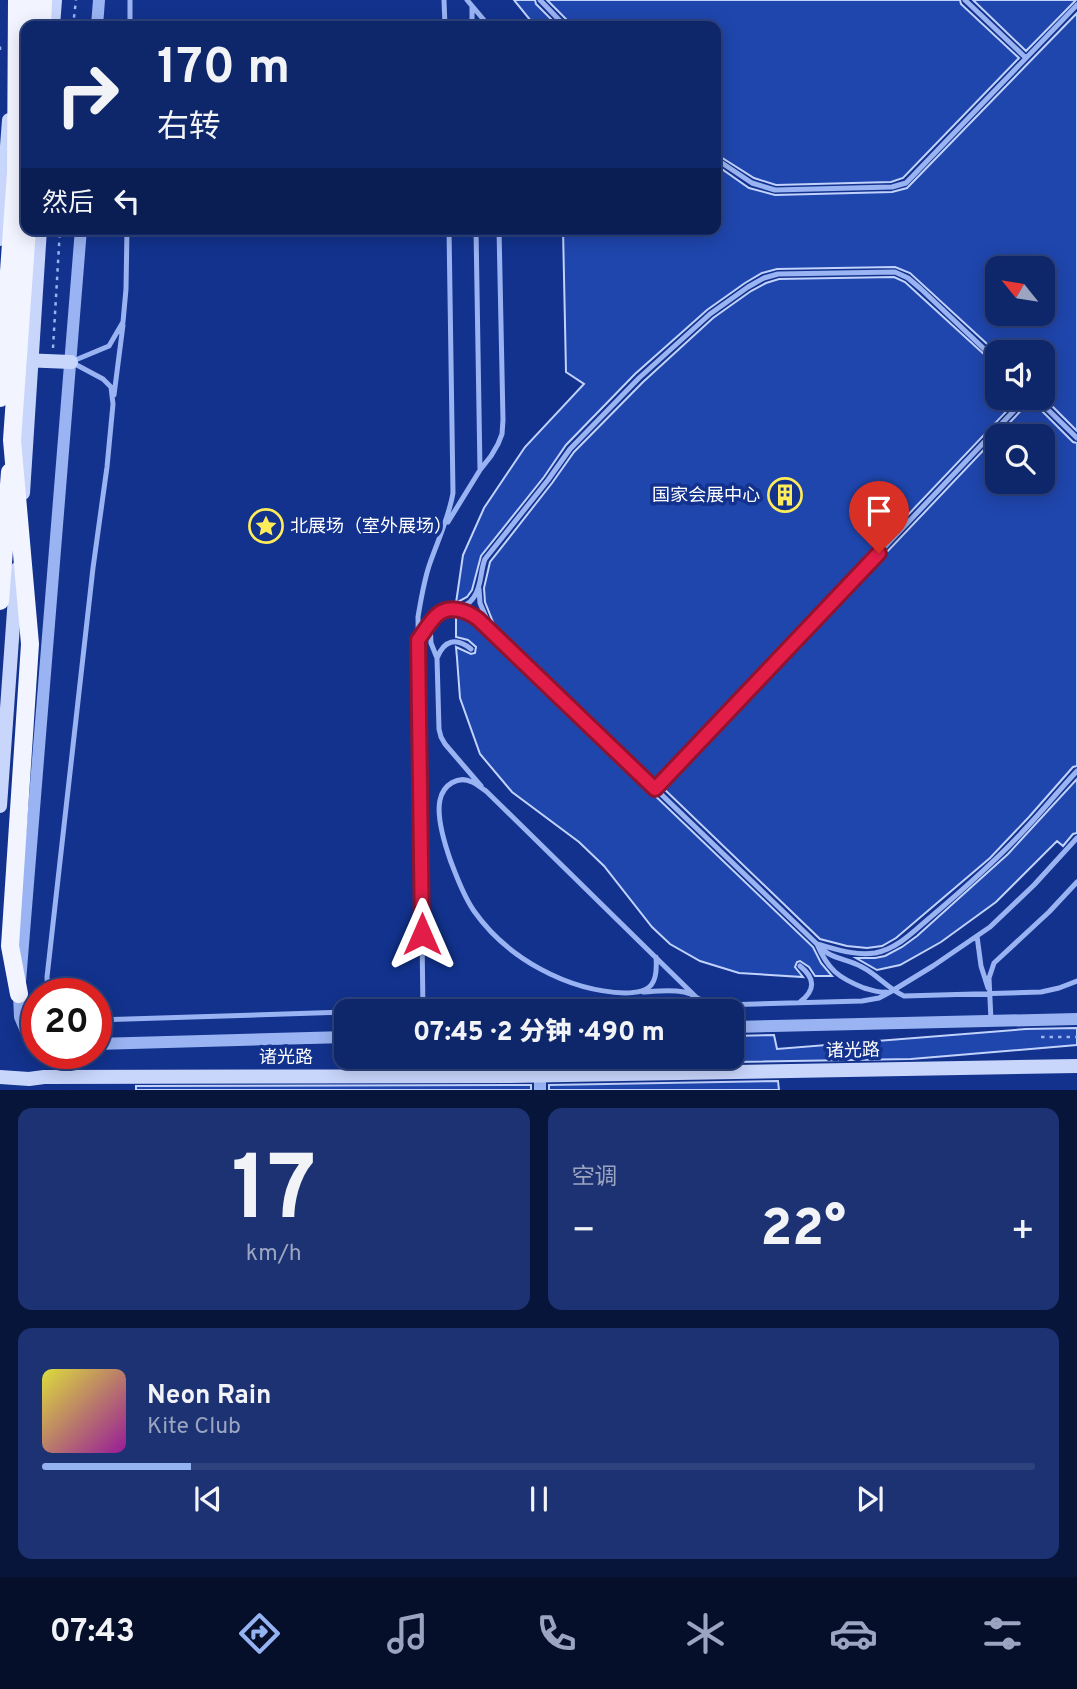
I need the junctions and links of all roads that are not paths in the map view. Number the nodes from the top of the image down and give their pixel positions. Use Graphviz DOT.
graph roads {
  1 [pos="17,0"];
  2 [pos="27,0"];
  3 [pos="43,0"];
  4 [pos="55,0"];
  5 [pos="99,0"];
  6 [pos="130,0"];
  7 [pos="444,0"];
  8 [pos="467,0"];
  9 [pos="540,0"];
  10 [pos="965,0"];
  11 [pos="1077,5"];
  12 [pos="472,7"];
  13 [pos="26,21"];
  14 [pos="41,21"];
  15 [pos="53,21"];
  16 [pos="97,21"];
  17 [pos="130,21"];
  18 [pos="445,21"];
  19 [pos="472,21"];
  20 [pos="485,21"];
  21 [pos="560,21"];
  22 [pos="1026,58"];
  23 [pos="21,94"];
  24 [pos="721,162"];
  25 [pos="16,173"];
  26 [pos="27,235"];
  27 [pos="40,235"];
  28 [pos="81,235"];
  29 [pos="127,235"];
  30 [pos="449,235"];
  31 [pos="476,235"];
  32 [pos="499,235"];
  33 [pos="0,239"];
  34 [pos="123,322"];
  35 [pos="985,350"];
  36 [pos="0,359"];
  37 [pos="31,361"];
  38 [pos="71,362"];
  39 [pos="0,398"];
  40 [pos="113,404"];
  41 [pos="1015,410"];
  42 [pos="1048,410"];
  43 [pos="1077,438"];
  44 [pos="12,440"];
  45 [pos="480,470"];
  46 [pos="440,537"];
  47 [pos="479,586"];
  48 [pos="0,601"];
  49 [pos="458,609"];
  50 [pos="430,625"];
  51 [pos="498,638"];
  52 [pos="418,640"];
  53 [pos="471,649"];
  54 [pos="437,658"];
  55 [pos="1077,771"];
  56 [pos="655,789"];
  57 [pos="485,791"];
  58 [pos="0,806"];
  59 [pos="1077,838"];
  60 [pos="1077,882"];
  61 [pos="977,936"];
  62 [pos="817,944"];
  63 [pos="656,957"];
  64 [pos="800,966"];
  65 [pos="47,978"];
  66 [pos="1077,981"];
  67 [pos="892,991"];
  68 [pos="641,992"];
  69 [pos="19,994"];
  70 [pos="990,994"];
  71 [pos="698,998"];
  72 [pos="423,999"];
  73 [pos="798,1003"];
  74 [pos="334,1012"];
  75 [pos="21,1019"];
  76 [pos="112,1019"];
  77 [pos="1077,1019"];
  78 [pos="991,1020"];
  79 [pos="744,1027"];
  80 [pos="334,1037"];
  81 [pos="112,1044"];
  82 [pos="1077,1066"];
  83 [pos="373,1069"];
  84 [pos="540,1075"];
  85 [pos="362,1076"];
  86 [pos="0,1077"];
  87 [pos="540,1090"];
  1 -- 25 [label="highway, bridge"];
  1 -- 33 [label="main road"];
  2 -- 13 [label="highway, bridge"];
  3 -- 14 [label="highway"];
  4 -- 15 [label="main road"];
  5 -- 16 [label="street"];
  6 -- 17 [label="lane"];
  7 -- 18 [label="lane"];
  8 -- 12 [label="lane"];
  9 -- 21 [label="lane"];
  10 -- 22 [label="lane"];
  11 -- 22 [label="lane"];
  12 -- 19 [label="lane"];
  12 -- 20 [label="lane"];
  22 -- 24 [label="lane"];
  23 -- 25 [label="highway, bridge"];
  25 -- 39 [label="highway, bridge"];
  26 -- 44 [label="highway, bridge"];
  27 -- 37 [label="main road"];
  28 -- 38 [label="street"];
  29 -- 34 [label="lane"];
  30 -- 46 [label="lane"];
  31 -- 45 [label="lane"];
  32 -- 45 [label="lane"];
  34 -- 38 [label="lane"];
  34 -- 40 [label="lane"];
  35 -- 47 [label="lane"];
  36 -- 37 [label="main road"];
  37 -- 38 [label="main road"];
  37 -- 58 [label="main road"];
  38 -- 40 [label="lane"];
  38 -- 69 [label="street"];
  40 -- 65 [label="lane"];
  41 -- 56 [label="lane"];
  42 -- 43 [label="lane"];
  44 -- 48 [label="highway, bridge"];
  44 -- 69 [label="highway, bridge"];
  45 -- 46 [label="lane"];
  46 -- 52 [label="lane"];
  47 -- 49 [label="lane"];
  47 -- 51 [label="lane"];
  49 -- 50 [label="lane"];
  49 -- 51 [label="lane"];
  50 -- 52 [label="lane"];
  50 -- 54 [label="lane"];
  51 -- 56 [label="lane"];
  52 -- 72 [label="lane"];
  53 -- 54 [label="lane"];
  54 -- 57 [label="lane"];
  55 -- 62 [label="lane"];
  56 -- 62 [label="lane"];
  57 -- 63 [label="lane"];
  57 -- 68 [label="lane"];
  59 -- 61 [label="lane"];
  60 -- 70 [label="lane"];
  61 -- 67 [label="lane"];
  61 -- 70 [label="lane"];
  62 -- 67 [label="lane"];
  62 -- 67 [label="lane"];
  63 -- 68 [label="lane"];
  63 -- 71 [label="lane"];
  64 -- 73 [label="lane"];
  66 -- 70 [label="lane"];
  67 -- 70 [label="lane"];
  67 -- 73 [label="lane"];
  68 -- 71 [label="lane"];
  69 -- 75 [label="street"];
  70 -- 78 [label="lane"];
  71 -- 73 [label="lane"];
  74 -- 76 [label="lane"];
  77 -- 78 [label="street"];
  78 -- 79 [label="street"];
  80 -- 81 [label="street"];
  82 -- 84 [label="main road, 诸光路"];
  83 -- 85 [label="main road"];
  84 -- 85 [label="main road, 诸光路"];
  84 -- 87 [label="street"];
  85 -- 86 [label="main road, 诸光路"];
}
